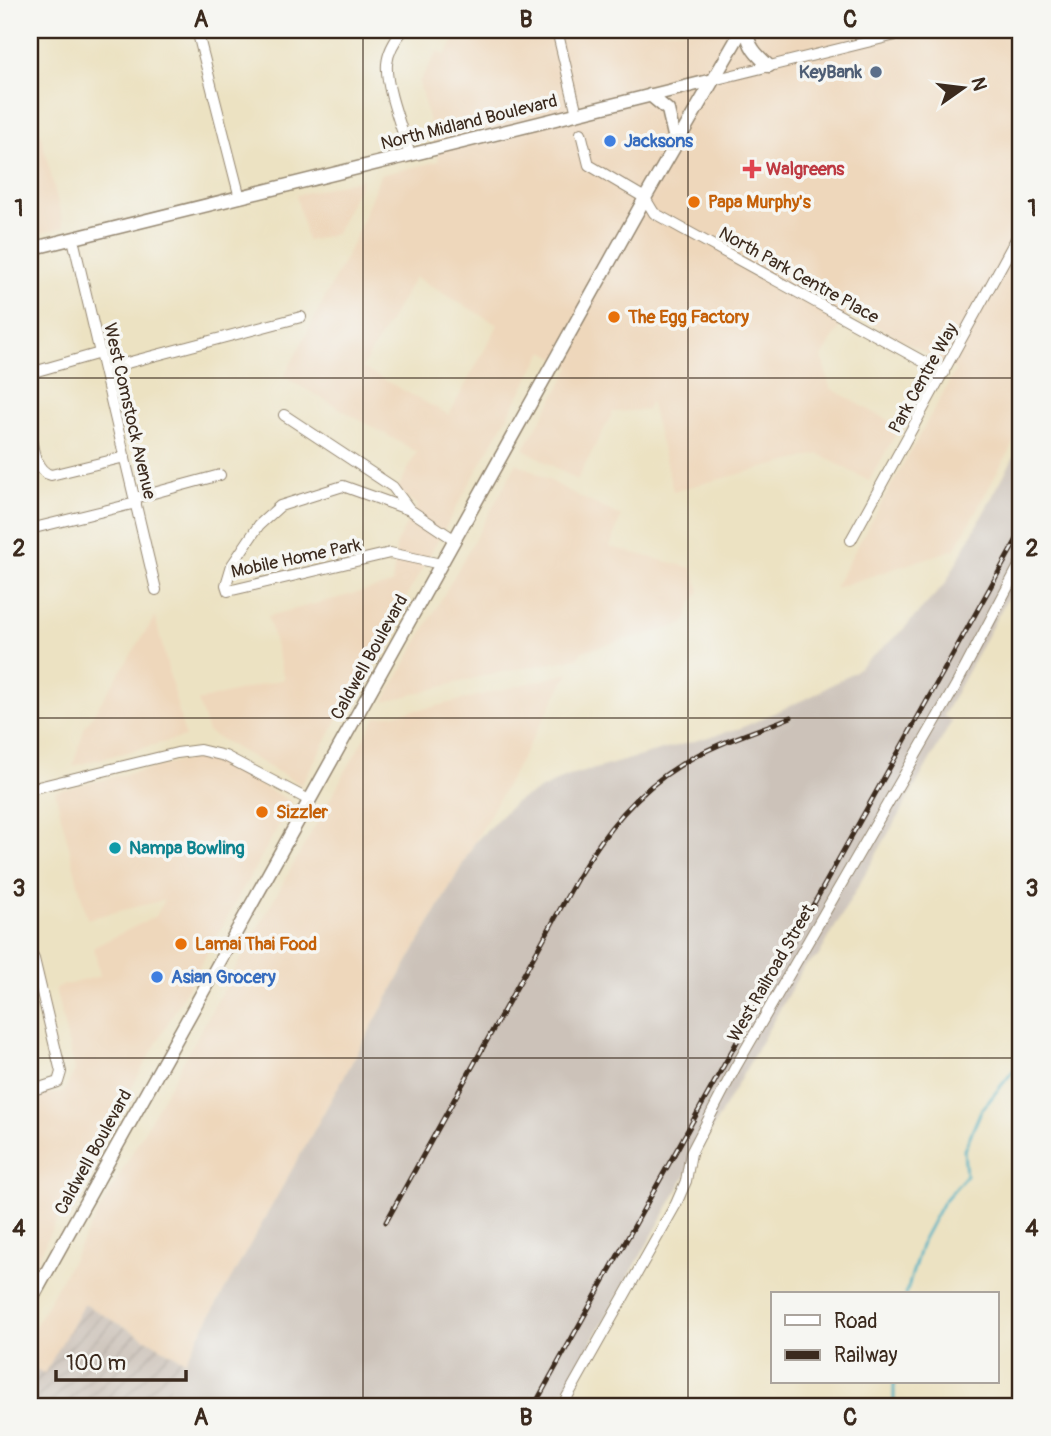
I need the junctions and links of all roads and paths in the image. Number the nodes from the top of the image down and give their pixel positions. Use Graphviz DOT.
graph roads {
  1 [pos="198,30"];
  2 [pos="402,30"];
  3 [pos="556,30"];
  4 [pos="745,30"];
  5 [pos="916,30"];
  6 [pos="769,66"];
  7 [pos="713,80"];
  8 [pos="650,96"];
  9 [pos="577,114"];
  10 [pos="581,133"];
  11 [pos="676,144"];
  12 [pos="410,155"];
  13 [pos="240,198"];
  14 [pos="645,198"];
  15 [pos="1021,230"];
  16 [pos="73,239"];
  17 [pos="30,249"];
  18 [pos="302,317"];
  19 [pos="100,352"];
  20 [pos="104,369"];
  21 [pos="30,373"];
  22 [pos="944,373"];
  23 [pos="284,415"];
  24 [pos="30,434"];
  25 [pos="125,457"];
  26 [pos="219,475"];
  27 [pos="135,500"];
  28 [pos="410,510"];
  29 [pos="30,529"];
  30 [pos="455,540"];
  31 [pos="851,540"];
  32 [pos="1021,562"];
  33 [pos="441,564"];
  34 [pos="156,590"];
  35 [pos="30,789"];
  36 [pos="309,800"];
  37 [pos="30,952"];
  38 [pos="30,1091"];
  39 [pos="30,1302"];
  40 [pos="562,1406"];
  1 -- 13 [label="street"];
  2 -- 12 [label="street"];
  3 -- 9 [label="street"];
  4 -- 6 [label="main road"];
  4 -- 7 [label="main road, Caldwell Boulevard"];
  5 -- 6 [label="street, North Midland Boulevard"];
  6 -- 7 [label="street, North Midland Boulevard"];
  7 -- 8 [label="main road, North Midland Boulevard"];
  7 -- 11 [label="main road, Caldwell Boulevard"];
  8 -- 9 [label="main road, North Midland Boulevard"];
  8 -- 11 [label="main road"];
  9 -- 12 [label="main road, North Midland Boulevard"];
  10 -- 14 [label="street, North Park Centre Place"];
  11 -- 14 [label="main road, Caldwell Boulevard"];
  12 -- 13 [label="main road, North Midland Boulevard"];
  13 -- 16 [label="main road, North Midland Boulevard"];
  14 -- 22 [label="street, North Park Centre Place"];
  14 -- 30 [label="main road, Caldwell Boulevard"];
  15 -- 22 [label="street, Park Centre Way"];
  16 -- 17 [label="main road, North Midland Boulevard"];
  16 -- 19 [label="street, West Comstock Avenue"];
  18 -- 20 [label="street"];
  19 -- 20 [label="street, West Comstock Avenue"];
  19 -- 21 [label="street"];
  20 -- 25 [label="street, West Comstock Avenue"];
  22 -- 31 [label="street, Park Centre Way"];
  23 -- 28 [label="street, Mobile Home Park"];
  24 -- 25 [label="street"];
  25 -- 27 [label="street, West Comstock Avenue"];
  26 -- 27 [label="street"];
  27 -- 29 [label="street"];
  27 -- 34 [label="street, West Comstock Avenue"];
  28 -- 30 [label="street, Mobile Home Park"];
  28 -- 33 [label="street, Mobile Home Park"];
  30 -- 33 [label="main road, Caldwell Boulevard"];
  32 -- 40 [label="street, West Railroad Street"];
  33 -- 36 [label="main road, Caldwell Boulevard"];
  35 -- 36 [label="street"];
  36 -- 39 [label="main road, Caldwell Boulevard"];
  37 -- 38 [label="street"];
}
